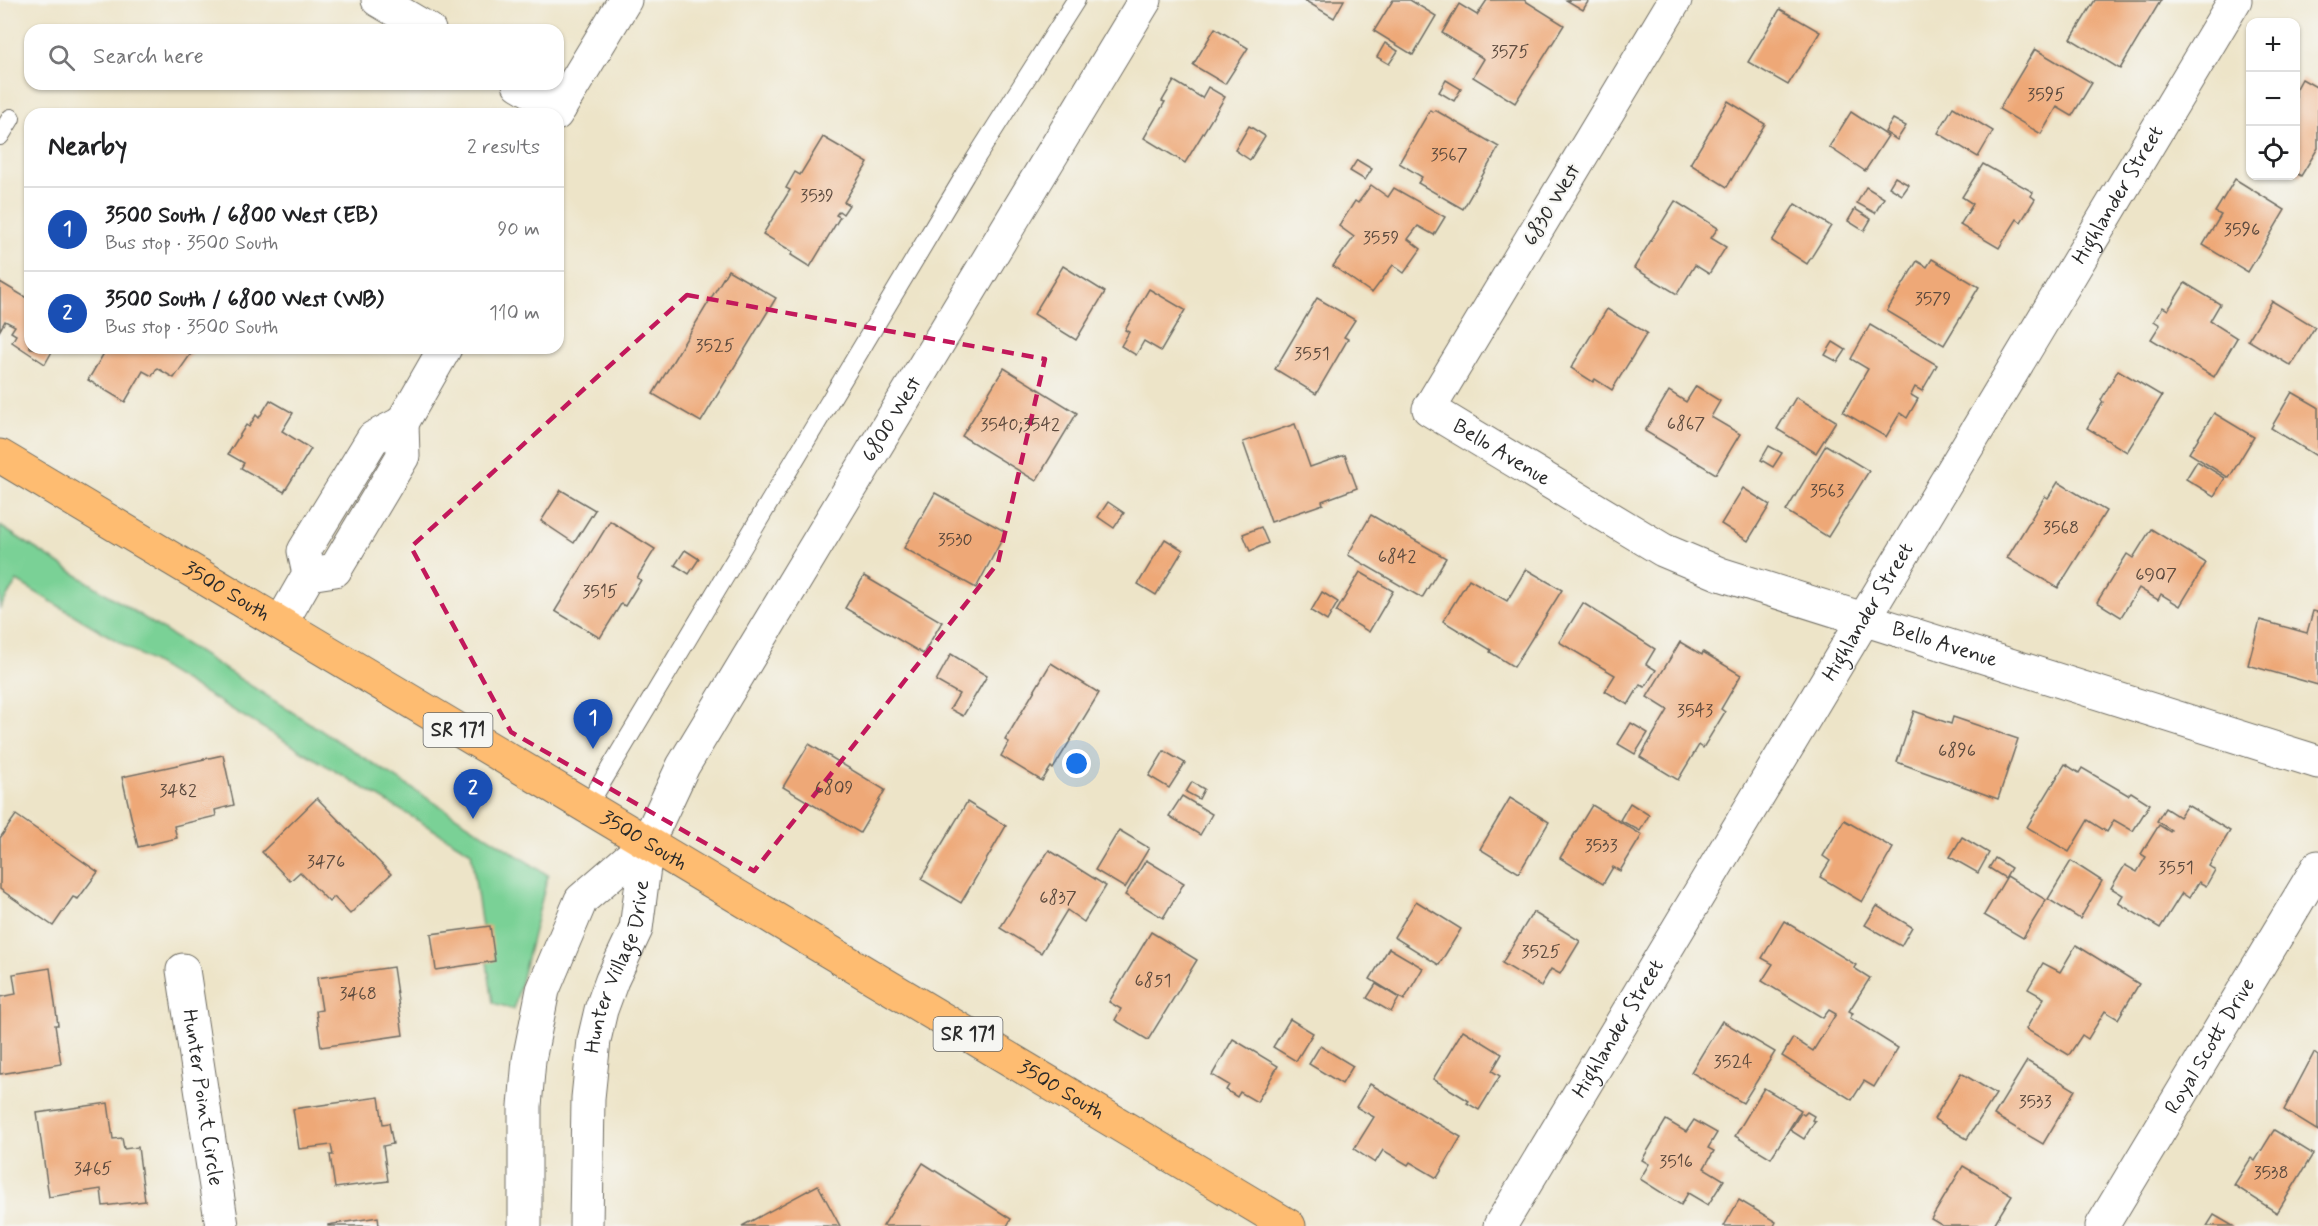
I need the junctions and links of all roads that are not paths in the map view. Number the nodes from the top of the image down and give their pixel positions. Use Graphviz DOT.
graph roads {
  1 [pos="378,0"];
  2 [pos="625,0"];
  3 [pos="1076,0"];
  4 [pos="1145,0"];
  5 [pos="1675,0"];
  6 [pos="2235,0"];
  7 [pos="419,24"];
  8 [pos="528,90"];
  9 [pos="554,108"];
  10 [pos="560,108"];
  11 [pos="11,118"];
  12 [pos="0,136"];
  13 [pos="442,354"];
  14 [pos="1429,409"];
  15 [pos="0,456"];
  16 [pos="1864,619"];
  17 [pos="281,623"];
  18 [pos="2318,762"];
  19 [pos="587,807"];
  20 [pos="647,843"];
  21 [pos="2318,867"];
  22 [pos="183,970"];
  23 [pos="222,1226"];
  24 [pos="525,1226"];
  25 [pos="586,1226"];
  26 [pos="1289,1226"];
  27 [pos="1500,1226"];
  28 [pos="2102,1226"];
  1 -- 7 [label="street"];
  2 -- 10 [label="street"];
  3 -- 19 [label="lane"];
  4 -- 20 [label="street, 6800 West"];
  5 -- 14 [label="street, 6830 West"];
  6 -- 16 [label="street, Highlander Street"];
  8 -- 9 [label="street"];
  11 -- 12 [label="lane"];
  13 -- 17 [label="street"];
  14 -- 16 [label="street, Bello Avenue"];
  15 -- 17 [label="main road, 3500 South / SR 171"];
  16 -- 18 [label="street, Bello Avenue"];
  16 -- 27 [label="street, Highlander Street"];
  17 -- 19 [label="main road, 3500 South / SR 171"];
  19 -- 20 [label="main road, 3500 South / SR 171"];
  20 -- 24 [label="street, Hunter Village Drive"];
  20 -- 25 [label="street, Hunter Village Drive"];
  20 -- 26 [label="main road, 3500 South / SR 171"];
  21 -- 28 [label="street, Royal Scott Drive"];
  22 -- 23 [label="street, Hunter Point Circle"];
}
